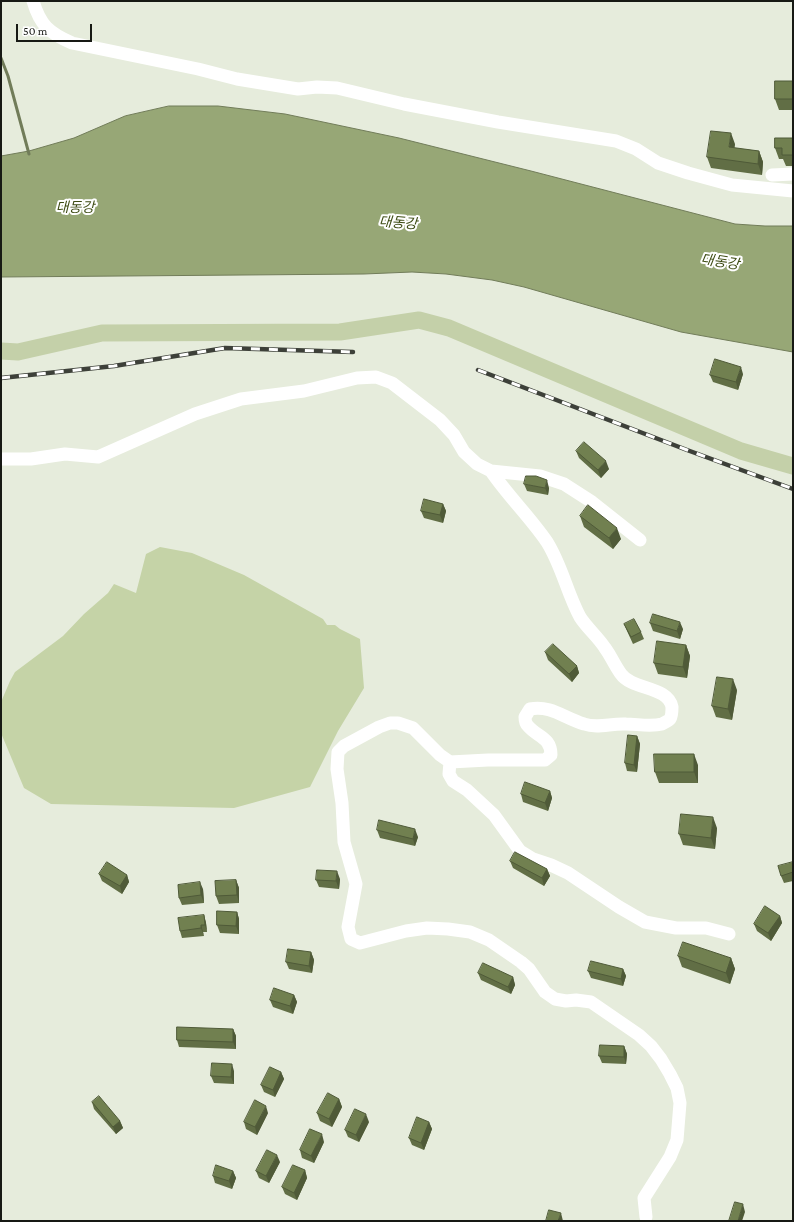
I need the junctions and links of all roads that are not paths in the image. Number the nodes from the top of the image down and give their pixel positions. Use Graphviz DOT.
graph roads {
  1 [pos="33,1"];
  2 [pos="793,174"];
  3 [pos="772,175"];
  4 [pos="793,191"];
  5 [pos="1,352"];
  6 [pos="1,459"];
  7 [pos="793,466"];
  8 [pos="491,471"];
  9 [pos="640,540"];
  10 [pos="450,762"];
  11 [pos="729,934"];
  12 [pos="646,1217"];
  1 -- 4 [label="street"];
  2 -- 3 [label="street"];
  5 -- 7 [label="main road"];
  6 -- 8 [label="street"];
  8 -- 9 [label="street"];
  8 -- 10 [label="street"];
  10 -- 11 [label="street"];
  10 -- 12 [label="street"];
}
